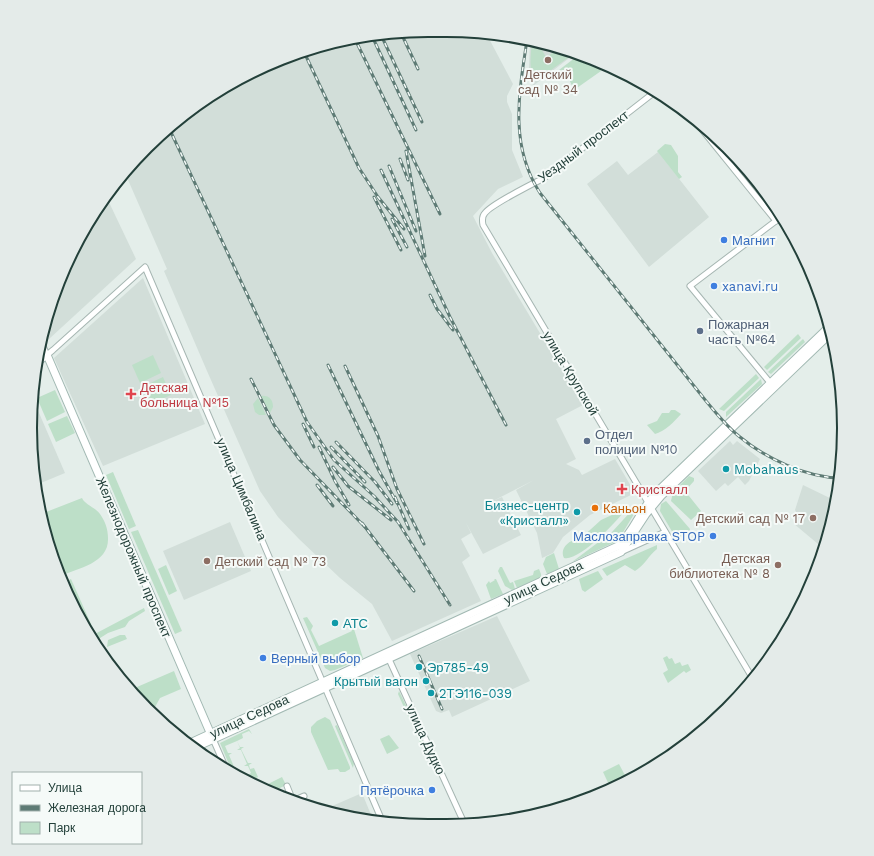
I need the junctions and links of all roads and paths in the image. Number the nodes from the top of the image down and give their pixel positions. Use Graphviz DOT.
graph roads {
  1 [pos="651,95"];
  2 [pos="712,142"];
  3 [pos="488,210"];
  4 [pos="776,221"];
  5 [pos="825,331"];
  6 [pos="826,337"];
  7 [pos="45,351"];
  8 [pos="47,355"];
  9 [pos="44,357"];
  10 [pos="773,385"];
  11 [pos="649,505"];
  12 [pos="665,532"];
  13 [pos="621,552"];
  14 [pos="387,656"];
  15 [pos="750,674"];
  16 [pos="324,685"];
  17 [pos="212,736"];
  18 [pos="195,742"];
  19 [pos="199,745"];
  20 [pos="223,761"];
  21 [pos="287,786"];
  22 [pos="290,794"];
  23 [pos="304,796"];
  24 [pos="300,797"];
  25 [pos="380,816"];
  26 [pos="462,818"];
  1 -- 3 [label="street, Уездный проспект"];
  2 -- 4 [label="street"];
  3 -- 11 [label="street, улица Крупской"];
  4 -- 10 [label="street"];
  5 -- 10 [label="main road, улица Седова"];
  6 -- 10 [label="main road, улица Седова"];
  7 -- 8 [label="street, Железнодорожный проспект"];
  8 -- 9 [label="main road"];
  8 -- 16 [label="street, улица Цимбалина"];
  8 -- 17 [label="main road, Железнодорожный проспект"];
  10 -- 11 [label="main road, улица Седова"];
  11 -- 12 [label="street, улица Крупской"];
  11 -- 13 [label="main road, улица Седова"];
  11 -- 14 [label="main road, улица Седова"];
  12 -- 13 [label="street, улица Седова"];
  12 -- 15 [label="street, улица Крупской"];
  13 -- 14 [label="main road, улица Седова"];
  14 -- 16 [label="main road, улица Седова"];
  14 -- 26 [label="street, улица Дудко"];
  16 -- 17 [label="main road, улица Седова"];
  16 -- 25 [label="street, улица Цимбалина"];
  17 -- 18 [label="main road, улица Седова"];
  17 -- 19 [label="main road, улица Седова"];
  17 -- 20 [label="street, Железнодорожный проспект"];
  21 -- 22 [label="street"];
  23 -- 24 [label="street"];
}
